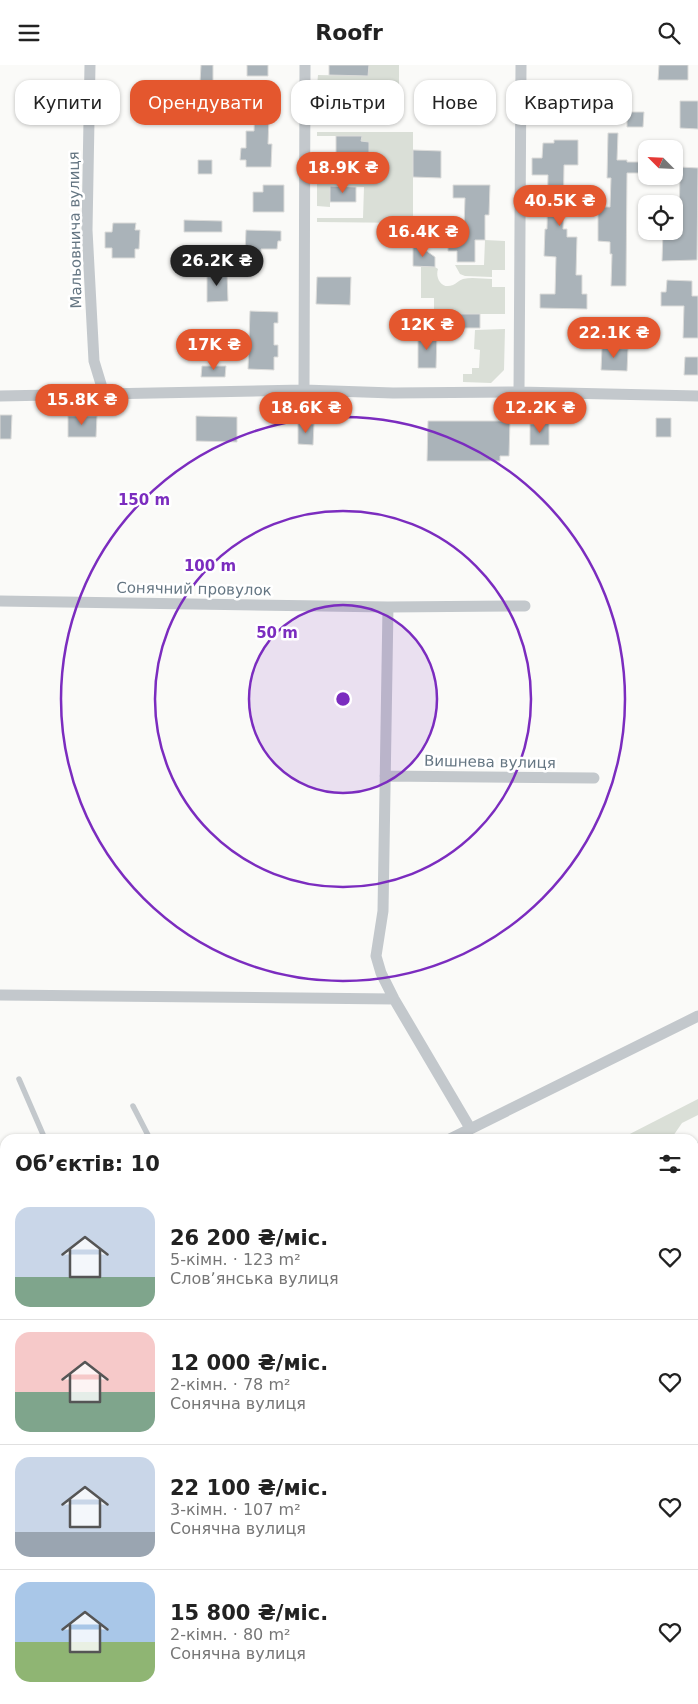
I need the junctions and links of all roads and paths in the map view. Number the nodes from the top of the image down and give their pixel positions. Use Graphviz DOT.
graph roads {
  1 [pos="90,65"];
  2 [pos="305,65"];
  3 [pos="521,65"];
  4 [pos="304,390"];
  5 [pos="519,392"];
  6 [pos="104,394"];
  7 [pos="698,395"];
  8 [pos="0,396"];
  9 [pos="0,601"];
  10 [pos="525,606"];
  11 [pos="388,607"];
  12 [pos="385,776"];
  13 [pos="594,778"];
  14 [pos="0,995"];
  15 [pos="394,999"];
  16 [pos="698,1016"];
  17 [pos="19,1079"];
  18 [pos="133,1106"];
  19 [pos="470,1128"];
  20 [pos="43,1134"];
  21 [pos="147,1134"];
  22 [pos="459,1134"];
  1 -- 6 [label="street, Мальовнича вулиця"];
  2 -- 4 [label="street"];
  3 -- 5 [label="street"];
  4 -- 5 [label="street"];
  4 -- 6 [label="street"];
  5 -- 7 [label="street"];
  6 -- 8 [label="street"];
  9 -- 11 [label="street, Сонячний провулок"];
  10 -- 11 [label="street, Сонячний провулок"];
  11 -- 12 [label="street"];
  12 -- 13 [label="street, Вишнева вулиця"];
  12 -- 15 [label="street"];
  14 -- 15 [label="street"];
  15 -- 19 [label="street"];
  16 -- 19 [label="street"];
  17 -- 20 [label="lane"];
  18 -- 21 [label="lane"];
  19 -- 22 [label="street"];
}
